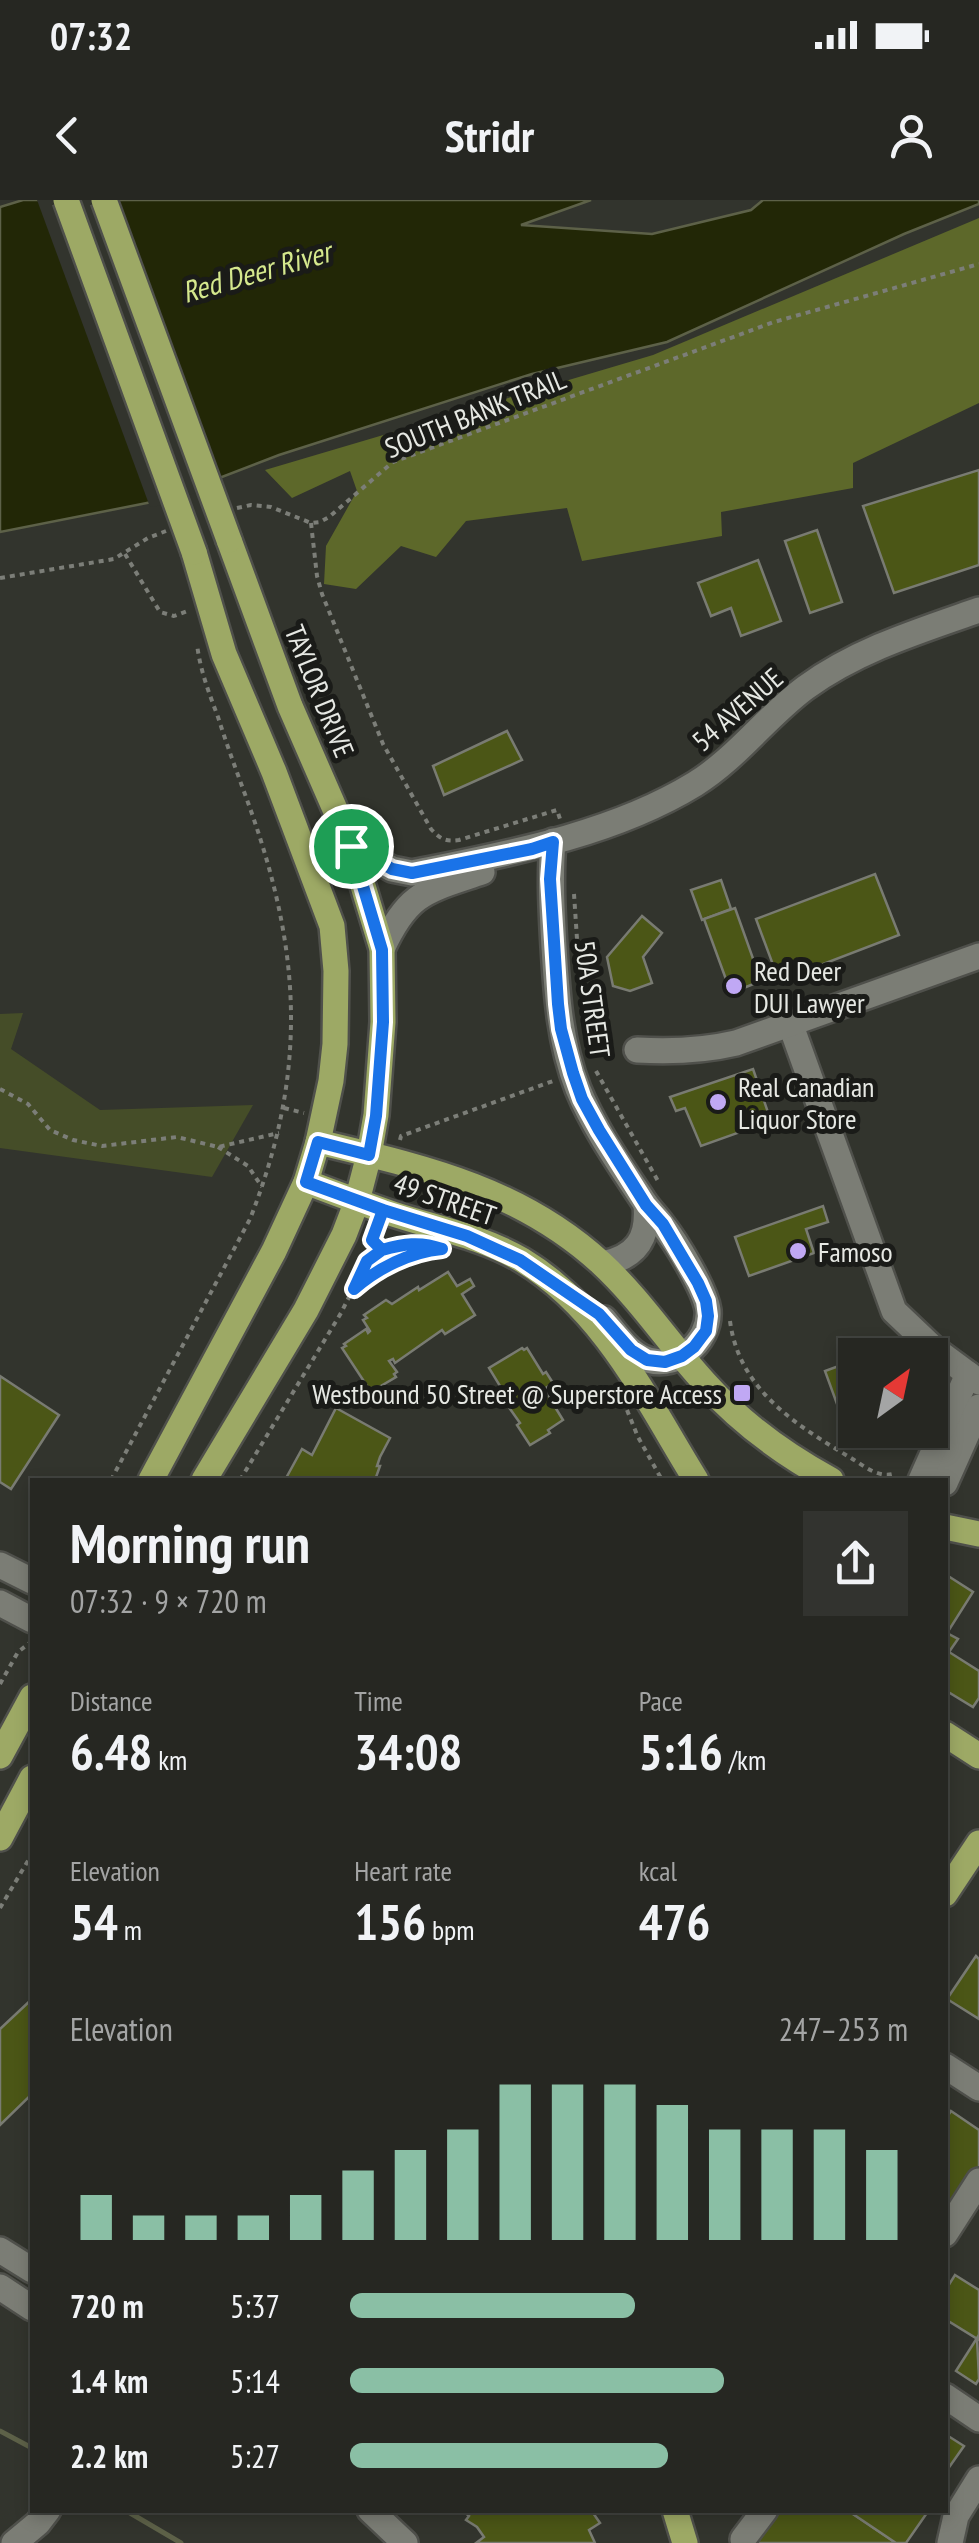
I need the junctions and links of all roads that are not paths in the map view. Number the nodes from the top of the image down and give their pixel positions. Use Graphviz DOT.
graph roads {
  1 [pos="66,200"];
  2 [pos="104,200"];
  3 [pos="979,610"];
  4 [pos="548,836"];
  5 [pos="351,846"];
  6 [pos="382,950"];
  7 [pos="979,956"];
  8 [pos="790,1023"];
  9 [pos="637,1050"];
  10 [pos="318,1142"];
  11 [pos="369,1155"];
  12 [pos="306,1182"];
  13 [pos="655,1198"];
  14 [pos="357,1201"];
  15 [pos="603,1264"];
  16 [pos="566,1292"];
  17 [pos="682,1356"];
  18 [pos="974,1378"];
  19 [pos="979,1406"];
  20 [pos="971,1436"];
  21 [pos="151,1478"];
  22 [pos="205,1478"];
  23 [pos="695,1478"];
  24 [pos="827,1478"];
  25 [pos="908,1478"];
  26 [pos="947,1478"];
  27 [pos="948,1528"];
  28 [pos="979,1534"];
  29 [pos="0,1565"];
  30 [pos="30,1579"];
  31 [pos="0,1603"];
  32 [pos="30,1619"];
  33 [pos="30,1701"];
  34 [pos="948,1736"];
  35 [pos="0,1756"];
  36 [pos="979,1756"];
  37 [pos="30,1782"];
  38 [pos="0,1838"];
  39 [pos="979,1842"];
  40 [pos="948,1885"];
  41 [pos="948,2068"];
  42 [pos="979,2088"];
  43 [pos="979,2181"];
  44 [pos="948,2229"];
  45 [pos="0,2250"];
  46 [pos="30,2269"];
  47 [pos="0,2287"];
  48 [pos="30,2307"];
  49 [pos="948,2398"];
  50 [pos="979,2418"];
  51 [pos="979,2479"];
  52 [pos="46,2513"];
  53 [pos="372,2513"];
  54 [pos="675,2513"];
  55 [pos="764,2513"];
  56 [pos="744,2539"];
  57 [pos="14,2543"];
  58 [pos="405,2543"];
  59 [pos="685,2543"];
  60 [pos="950,2543"];
  1 -- 10 [label="main road, bridge"];
  2 -- 5 [label="main road, TAYLOR DRIVE, bridge"];
  3 -- 4 [label="street, 54 AVENUE"];
  4 -- 5 [label="street"];
  4 -- 6 [label="street"];
  4 -- 13 [label="street, 50A STREET"];
  5 -- 6 [label="main road, TAYLOR DRIVE"];
  6 -- 11 [label="main road, TAYLOR DRIVE"];
  7 -- 8 [label="street"];
  8 -- 9 [label="street"];
  8 -- 18 [label="street"];
  10 -- 11 [label="main road"];
  10 -- 12 [label="main road"];
  11 -- 14 [label="main road, TAYLOR DRIVE"];
  11 -- 15 [label="main road"];
  12 -- 14 [label="main road, 49 STREET"];
  12 -- 21 [label="main road"];
  13 -- 15 [label="street"];
  13 -- 17 [label="street, 50A STREET"];
  14 -- 16 [label="main road, 49 STREET"];
  14 -- 22 [label="main road, TAYLOR DRIVE"];
  15 -- 17 [label="main road"];
  16 -- 17 [label="street"];
  16 -- 23 [label="main road, 49 STREET"];
  17 -- 24 [label="main road"];
  18 -- 25 [label="street"];
  19 -- 20 [label="street"];
  20 -- 26 [label="street"];
  27 -- 28 [label="main road"];
  29 -- 30 [label="street"];
  31 -- 32 [label="street"];
  33 -- 35 [label="main road"];
  34 -- 36 [label="main road"];
  37 -- 38 [label="main road"];
  39 -- 40 [label="main road"];
  41 -- 42 [label="street"];
  43 -- 44 [label="street"];
  45 -- 46 [label="street"];
  47 -- 48 [label="street"];
  49 -- 50 [label="street"];
  51 -- 60 [label="street"];
  52 -- 57 [label="street"];
  53 -- 58 [label="street"];
  54 -- 59 [label="main road"];
  55 -- 56 [label="street"];
}
